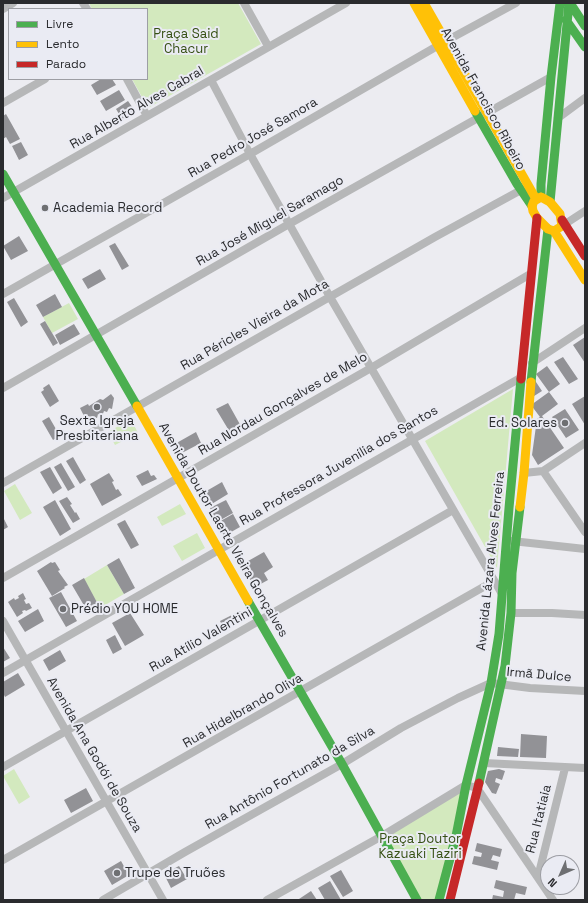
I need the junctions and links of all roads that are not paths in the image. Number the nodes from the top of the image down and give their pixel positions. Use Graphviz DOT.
graph roads {
  1 [pos="13,3"];
  2 [pos="244,3"];
  3 [pos="346,3"];
  4 [pos="414,3"];
  5 [pos="424,3"];
  6 [pos="516,3"];
  7 [pos="570,3"];
  8 [pos="560,7"];
  9 [pos="3,9"];
  10 [pos="568,21"];
  11 [pos="585,26"];
  12 [pos="442,43"];
  13 [pos="268,46"];
  14 [pos="585,47"];
  15 [pos="551,77"];
  16 [pos="43,80"];
  17 [pos="128,80"];
  18 [pos="210,80"];
  19 [pos="585,98"];
  20 [pos="3,103"];
  21 [pos="483,115"];
  22 [pos="147,116"];
  23 [pos="558,118"];
  24 [pos="250,154"];
  25 [pos="3,174"];
  26 [pos="521,190"];
  27 [pos="13,192"];
  28 [pos="3,198"];
  29 [pos="536,201"];
  30 [pos="550,202"];
  31 [pos="585,211"];
  32 [pos="537,218"];
  33 [pos="289,224"];
  34 [pos="558,226"];
  35 [pos="585,256"];
  36 [pos="55,264"];
  37 [pos="532,273"];
  38 [pos="585,280"];
  39 [pos="3,294"];
  40 [pos="330,297"];
  41 [pos="585,328"];
  42 [pos="96,335"];
  43 [pos="532,363"];
  44 [pos="371,368"];
  45 [pos="522,377"];
  46 [pos="3,388"];
  47 [pos="137,406"];
  48 [pos="516,434"];
  49 [pos="526,434"];
  50 [pos="413,438"];
  51 [pos="585,443"];
  52 [pos="542,471"];
  53 [pos="524,473"];
  54 [pos="179,478"];
  55 [pos="3,483"];
  56 [pos="453,510"];
  57 [pos="585,532"];
  58 [pos="512,541"];
  59 [pos="585,548"];
  60 [pos="218,550"];
  61 [pos="3,578"];
  62 [pos="494,581"];
  63 [pos="502,594"];
  64 [pos="511,613"];
  65 [pos="585,615"];
  66 [pos="260,620"];
  67 [pos="3,621"];
  68 [pos="25,660"];
  69 [pos="3,673"];
  70 [pos="491,683"];
  71 [pos="501,685"];
  72 [pos="300,691"];
  73 [pos="585,691"];
  74 [pos="66,732"];
  75 [pos="484,763"];
  76 [pos="342,764"];
  77 [pos="3,767"];
  78 [pos="565,768"];
  79 [pos="585,768"];
  80 [pos="466,785"];
  81 [pos="477,788"];
  82 [pos="106,802"];
  83 [pos="382,836"];
  84 [pos="3,860"];
  85 [pos="149,874"];
  86 [pos="538,876"];
  87 [pos="104,900"];
  88 [pos="163,900"];
  89 [pos="267,900"];
  90 [pos="417,900"];
  91 [pos="439,900"];
  92 [pos="450,900"];
  93 [pos="553,900"];
  1 -- 9 [label="street"];
  2 -- 13 [label="street"];
  3 -- 13 [label="street, Rua Alberto Alves Cabral"];
  4 -- 12 [label="main road, Avenida Francisco Ribeiro"];
  5 -- 12 [label="main road, Avenida Francisco Ribeiro"];
  6 -- 12 [label="street, Rua Pedro José Samora"];
  7 -- 10 [label="main road"];
  7 -- 11 [label="main road"];
  8 -- 10 [label="main road"];
  8 -- 15 [label="main road"];
  10 -- 14 [label="main road"];
  10 -- 23 [label="main road"];
  12 -- 21 [label="main road, Avenida Francisco Ribeiro"];
  12 -- 24 [label="street, Rua Pedro José Samora"];
  13 -- 18 [label="street, Rua Alberto Alves Cabral"];
  15 -- 21 [label="street, Rua José Miguel Saramago"];
  15 -- 29 [label="main road"];
  16 -- 20 [label="street"];
  17 -- 22 [label="street"];
  18 -- 22 [label="street, Rua Alberto Alves Cabral"];
  18 -- 24 [label="street"];
  19 -- 23 [label="street"];
  21 -- 26 [label="main road, Avenida Francisco Ribeiro"];
  21 -- 29 [label="main road, Avenida Francisco Ribeiro"];
  21 -- 33 [label="street, Rua José Miguel Saramago"];
  22 -- 27 [label="street, Rua Alberto Alves Cabral"];
  23 -- 30 [label="main road"];
  24 -- 33 [label="street"];
  24 -- 36 [label="street, Rua Pedro José Samora"];
  25 -- 27 [label="main road, Avenida Doutor Laerte Vieira Gonçalves"];
  26 -- 29 [label="main road, Avenida Francisco Ribeiro"];
  26 -- 40 [label="street, Rua Péricles Vieira da Mota"];
  27 -- 28 [label="street, Rua Alberto Alves Cabral"];
  27 -- 36 [label="main road, Avenida Doutor Laerte Vieira Gonçalves"];
  29 -- 30 [label="main road"];
  29 -- 32 [label="main road"];
  30 -- 34 [label="main road"];
  31 -- 34 [label="street"];
  32 -- 34 [label="main road"];
  32 -- 37 [label="main road, Avenida Lázara Alves Ferreira"];
  33 -- 40 [label="street"];
  33 -- 42 [label="street, Rua José Miguel Saramago"];
  34 -- 35 [label="main road"];
  34 -- 38 [label="main road"];
  34 -- 43 [label="main road, Avenida Lázara Alves Ferreira"];
  36 -- 39 [label="street, Rua Pedro José Samora"];
  36 -- 42 [label="main road, Avenida Doutor Laerte Vieira Gonçalves"];
  37 -- 44 [label="street, Rua Nordau Gonçalves de Melo"];
  37 -- 45 [label="main road, Avenida Lázara Alves Ferreira"];
  40 -- 44 [label="street"];
  40 -- 47 [label="street, Rua Péricles Vieira da Mota"];
  41 -- 43 [label="street"];
  42 -- 46 [label="street, Rua José Miguel Saramago"];
  42 -- 47 [label="main road, Avenida Doutor Laerte Vieira Gonçalves"];
  43 -- 49 [label="main road, Avenida Lázara Alves Ferreira"];
  44 -- 50 [label="street"];
  44 -- 54 [label="street, Rua Nordau Gonçalves de Melo"];
  45 -- 48 [label="main road, Avenida Lázara Alves Ferreira"];
  45 -- 50 [label="street, Rua Professora Juvenília dos Santos"];
  47 -- 54 [label="main road, Avenida Doutor Laerte Vieira Gonçalves"];
  47 -- 55 [label="street, Rua Péricles Vieira da Mota"];
  48 -- 49 [label="main road"];
  48 -- 58 [label="main road, Avenida Lázara Alves Ferreira"];
  49 -- 53 [label="main road, Avenida Lázara Alves Ferreira"];
  50 -- 56 [label="street"];
  50 -- 60 [label="street, Rua Professora Juvenília dos Santos"];
  51 -- 52 [label="street"];
  52 -- 53 [label="street"];
  52 -- 57 [label="street"];
  53 -- 58 [label="main road, Avenida Lázara Alves Ferreira"];
  54 -- 60 [label="main road, Avenida Doutor Laerte Vieira Gonçalves"];
  54 -- 61 [label="street, Rua Nordau Gonçalves de Melo"];
  56 -- 62 [label="street"];
  56 -- 66 [label="street, Rua Atílio Valentini"];
  58 -- 59 [label="street"];
  58 -- 63 [label="main road, Avenida Lázara Alves Ferreira"];
  58 -- 64 [label="main road, Avenida Lázara Alves Ferreira"];
  60 -- 66 [label="main road, Avenida Doutor Laerte Vieira Gonçalves"];
  60 -- 68 [label="street, Rua Professora Juvenília dos Santos"];
  62 -- 63 [label="street"];
  62 -- 72 [label="street, Rua Hidelbrando Oliva"];
  63 -- 70 [label="main road, Avenida Lázara Alves Ferreira"];
  64 -- 65 [label="street"];
  64 -- 71 [label="main road, Avenida Lázara Alves Ferreira"];
  66 -- 72 [label="main road, Avenida Doutor Laerte Vieira Gonçalves"];
  66 -- 74 [label="street, Rua Atílio Valentini"];
  67 -- 68 [label="street, Avenida Ana Godói de Souza"];
  68 -- 69 [label="street, Rua Professora Juvenília dos Santos"];
  68 -- 74 [label="street, Avenida Ana Godói de Souza"];
  70 -- 71 [label="street, Irmã Dulce"];
  70 -- 76 [label="street, Rua Antônio Fortunato da Silva"];
  70 -- 80 [label="main road, Avenida Lázara Alves Ferreira"];
  71 -- 73 [label="street, Irmã Dulce"];
  71 -- 75 [label="main road, Avenida Lázara Alves Ferreira"];
  72 -- 76 [label="main road, Avenida Doutor Laerte Vieira Gonçalves"];
  72 -- 82 [label="street, Rua Hidelbrando Oliva"];
  74 -- 77 [label="street, Rua Atílio Valentini"];
  74 -- 82 [label="street, Avenida Ana Godói de Souza"];
  75 -- 78 [label="street"];
  75 -- 81 [label="main road, Avenida Lázara Alves Ferreira"];
  76 -- 83 [label="main road, Avenida Doutor Laerte Vieira Gonçalves"];
  76 -- 85 [label="street, Rua Antônio Fortunato da Silva"];
  78 -- 79 [label="street"];
  78 -- 86 [label="street, Rua Itatiaia"];
  80 -- 81 [label="street"];
  80 -- 83 [label="street"];
  80 -- 91 [label="main road, Avenida Lázara Alves Ferreira"];
  81 -- 86 [label="street"];
  81 -- 92 [label="main road, Avenida Lázara Alves Ferreira"];
  82 -- 84 [label="street, Rua Hidelbrando Oliva"];
  82 -- 85 [label="street, Avenida Ana Godói de Souza"];
  83 -- 89 [label="street"];
  83 -- 90 [label="main road, Avenida Doutor Laerte Vieira Gonçalves"];
  85 -- 87 [label="street, Rua Antônio Fortunato da Silva"];
  85 -- 88 [label="street, Avenida Ana Godói de Souza"];
  86 -- 93 [label="street"];
}
